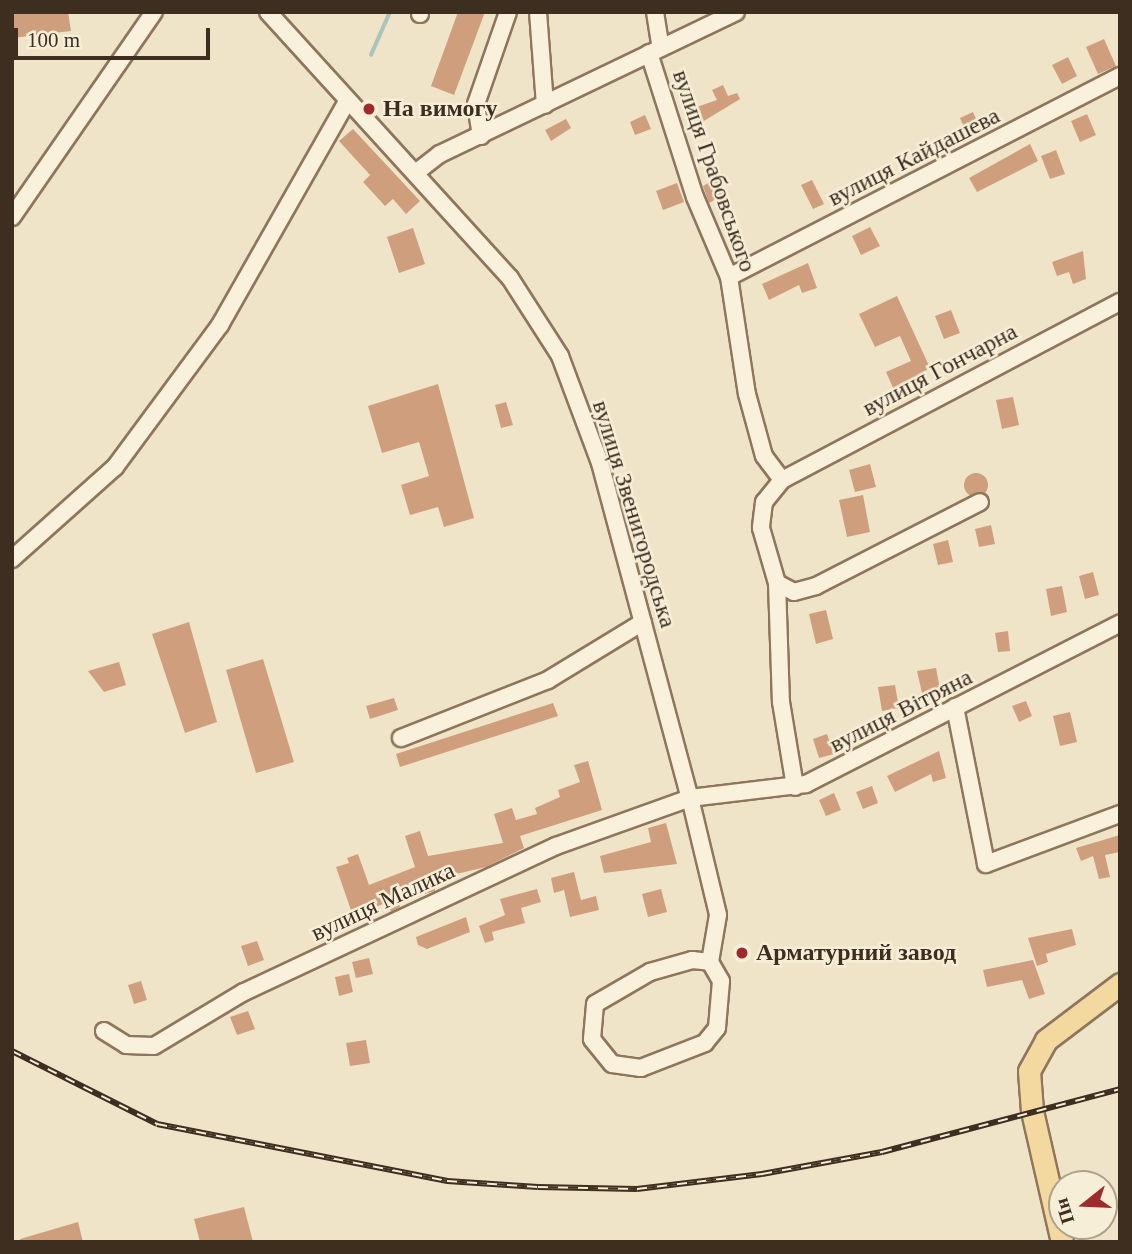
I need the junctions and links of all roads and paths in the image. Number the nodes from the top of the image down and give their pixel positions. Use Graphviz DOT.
graph roads {
  1 [pos="154,12"];
  2 [pos="268,12"];
  3 [pos="509,12"];
  4 [pos="538,12"];
  5 [pos="655,12"];
  6 [pos="736,12"];
  7 [pos="655,50"];
  8 [pos="1120,76"];
  9 [pos="347,100"];
  10 [pos="545,106"];
  11 [pos="481,136"];
  12 [pos="418,171"];
  13 [pos="12,217"];
  14 [pos="729,277"];
  15 [pos="1120,302"];
  16 [pos="782,480"];
  17 [pos="980,502"];
  18 [pos="12,559"];
  19 [pos="777,583"];
  20 [pos="643,622"];
  21 [pos="1120,623"];
  22 [pos="955,707"];
  23 [pos="401,738"];
  24 [pos="794,787"];
  25 [pos="690,798"];
  26 [pos="1120,814"];
  27 [pos="710,962"];
  28 [pos="1120,984"];
  29 [pos="104,1031"];
  30 [pos="1062,1242"];
  1 -- 13 [label="street"];
  2 -- 9 [label="street, вулиця Звенигородська"];
  3 -- 11 [label="street"];
  4 -- 10 [label="street"];
  5 -- 7 [label="street, вулиця Грабовського"];
  6 -- 7 [label="street"];
  7 -- 10 [label="street"];
  7 -- 14 [label="street, вулиця Грабовського"];
  8 -- 14 [label="street, вулиця Кайдашева"];
  9 -- 12 [label="street, вулиця Звенигородська"];
  9 -- 18 [label="street"];
  10 -- 11 [label="street"];
  11 -- 12 [label="street"];
  12 -- 20 [label="street, вулиця Звенигородська"];
  14 -- 16 [label="street, вулиця Грабовського"];
  15 -- 16 [label="street, вулиця Гончарна"];
  16 -- 19 [label="street"];
  17 -- 19 [label="street"];
  19 -- 24 [label="street"];
  20 -- 23 [label="street"];
  20 -- 25 [label="street, вулиця Звенигородська"];
  21 -- 22 [label="street, вулиця Вітряна"];
  22 -- 24 [label="street, вулиця Вітряна"];
  22 -- 26 [label="street"];
  24 -- 25 [label="street, вулиця Вітряна"];
  25 -- 27 [label="street, вулиця Звенигородська"];
  25 -- 29 [label="street, вулиця Малика"];
  27 -- 27 [label="street"];
  28 -- 30 [label="main road"];
}
